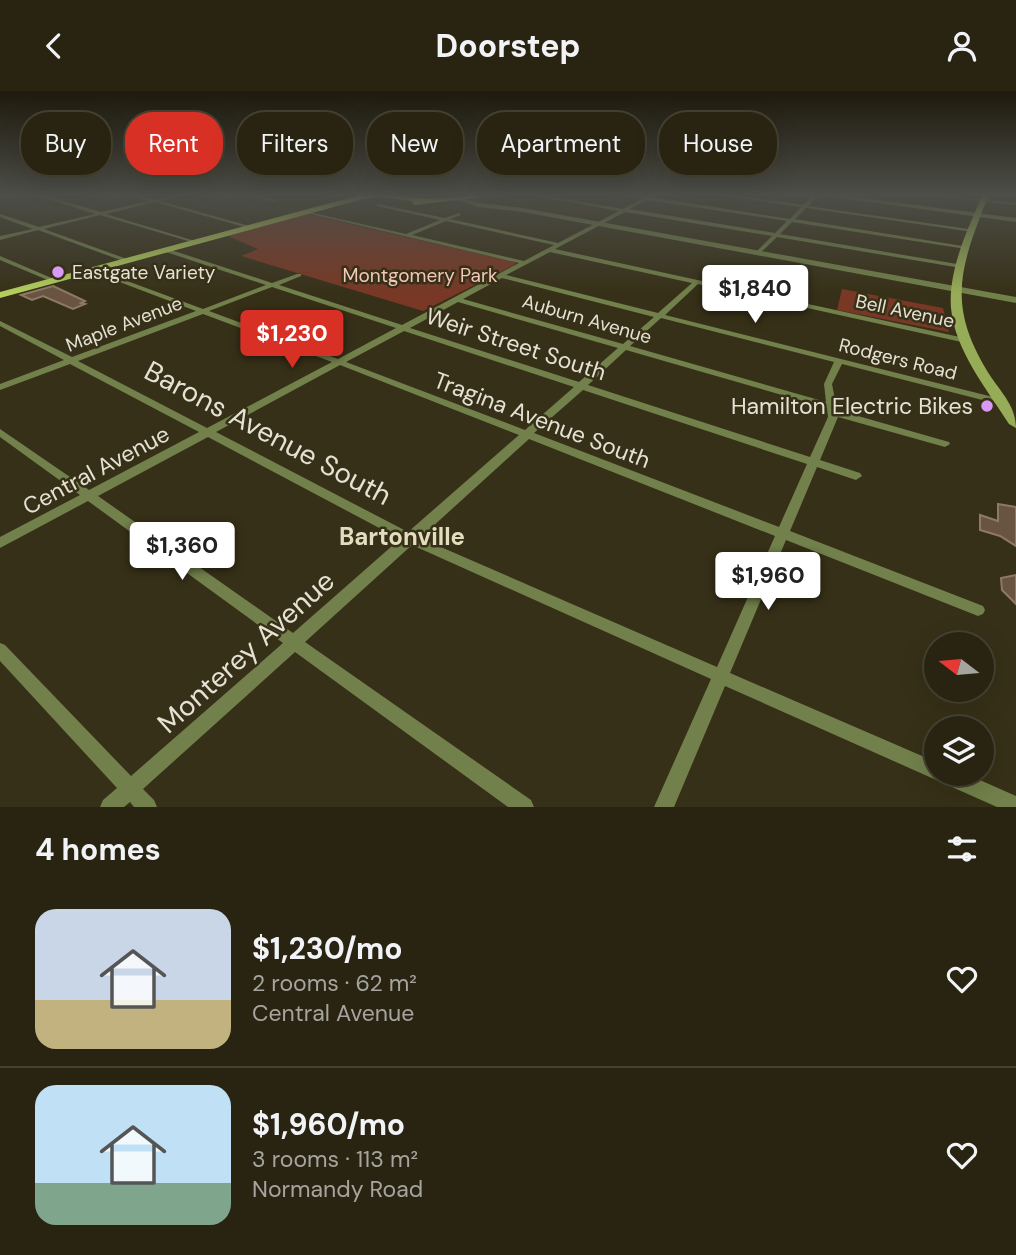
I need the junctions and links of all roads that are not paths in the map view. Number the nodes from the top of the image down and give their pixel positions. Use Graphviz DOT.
graph roads {
  1 [pos="34,227"];
  2 [pos="45,227"];
  3 [pos="145,227"];
  4 [pos="248,227"];
  5 [pos="373,227"];
  6 [pos="427,227"];
  7 [pos="475,227"];
  8 [pos="593,227"];
  9 [pos="618,227"];
  10 [pos="725,227"];
  11 [pos="784,227"];
  12 [pos="839,227"];
  13 [pos="954,227"];
  14 [pos="38,229"];
  15 [pos="973,230"];
  16 [pos="406,235"];
  17 [pos="775,236"];
  18 [pos="0,238"];
  19 [pos="193,242"];
  20 [pos="560,245"];
  21 [pos="966,247"];
  22 [pos="164,250"];
  23 [pos="550,250"];
  24 [pos="758,253"];
  25 [pos="0,258"];
  26 [pos="125,260"];
  27 [pos="525,263"];
  28 [pos="961,266"];
  29 [pos="90,269"];
  30 [pos="299,275"];
  31 [pos="501,276"];
  32 [pos="51,280"];
  33 [pos="697,282"];
  34 [pos="271,286"];
  35 [pos="958,290"];
  36 [pos="0,295"];
  37 [pos="456,299"];
  38 [pos="1016,300"];
  39 [pos="202,311"];
  40 [pos="660,315"];
  41 [pos="0,323"];
  42 [pos="402,327"];
  43 [pos="966,341"];
  44 [pos="625,347"];
  45 [pos="71,361"];
  46 [pos="839,361"];
  47 [pos="339,362"];
  48 [pos="582,386"];
  49 [pos="0,387"];
  50 [pos="1002,402"];
  51 [pos="832,409"];
  52 [pos="1014,418"];
  53 [pos="0,432"];
  54 [pos="208,433"];
  55 [pos="527,434"];
  56 [pos="945,444"];
  57 [pos="814,462"];
  58 [pos="856,476"];
  59 [pos="89,495"];
  60 [pos="783,534"];
  61 [pos="410,539"];
  62 [pos="0,543"];
  63 [pos="978,610"];
  64 [pos="295,642"];
  65 [pos="0,650"];
  66 [pos="721,676"];
  67 [pos="924,766"];
  68 [pos="971,786"];
  69 [pos="130,789"];
  70 [pos="1016,806"];
  71 [pos="110,807"];
  72 [pos="147,807"];
  73 [pos="524,807"];
  74 [pos="664,807"];
  1 -- 14 [label="street"];
  2 -- 14 [label="street"];
  3 -- 19 [label="street"];
  4 -- 19 [label="main road"];
  5 -- 16 [label="street"];
  6 -- 16 [label="street"];
  7 -- 20 [label="street"];
  8 -- 20 [label="street, Central Avenue"];
  9 -- 24 [label="street"];
  10 -- 17 [label="street"];
  11 -- 17 [label="street"];
  12 -- 21 [label="street"];
  13 -- 15 [label="street"];
  14 -- 18 [label="street"];
  14 -- 26 [label="street"];
  15 -- 21 [label="main road"];
  16 -- 27 [label="street"];
  17 -- 24 [label="street"];
  17 -- 28 [label="street"];
  19 -- 22 [label="main road"];
  20 -- 23 [label="street, Central Avenue"];
  21 -- 28 [label="main road"];
  22 -- 26 [label="main road"];
  22 -- 34 [label="street, Weir Street South"];
  23 -- 27 [label="street, Central Avenue"];
  23 -- 33 [label="street, Bell Avenue"];
  24 -- 35 [label="street"];
  25 -- 32 [label="street"];
  26 -- 29 [label="main road"];
  27 -- 31 [label="street, Central Avenue"];
  28 -- 35 [label="main road"];
  29 -- 32 [label="main road"];
  29 -- 39 [label="street, Tragina Avenue South"];
  30 -- 34 [label="street, Maple Avenue"];
  31 -- 37 [label="street, Central Avenue"];
  31 -- 40 [label="street, Rodgers Road"];
  32 -- 36 [label="main road"];
  33 -- 40 [label="street, Monterey Avenue"];
  33 -- 43 [label="street, Bell Avenue"];
  34 -- 39 [label="street, Maple Avenue"];
  34 -- 42 [label="street, Weir Street South"];
  35 -- 38 [label="street"];
  35 -- 43 [label="main road"];
  37 -- 42 [label="street, Central Avenue"];
  37 -- 44 [label="street, Auburn Avenue"];
  39 -- 45 [label="street, Maple Avenue"];
  39 -- 47 [label="street, Tragina Avenue South"];
  40 -- 44 [label="street, Monterey Avenue"];
  40 -- 46 [label="street, Rodgers Road"];
  41 -- 45 [label="street, Barons Avenue South"];
  42 -- 47 [label="street, Central Avenue"];
  42 -- 48 [label="street, Weir Street South"];
  43 -- 50 [label="main road"];
  44 -- 48 [label="street, Monterey Avenue"];
  44 -- 51 [label="street, Auburn Avenue"];
  45 -- 49 [label="street, Maple Avenue"];
  45 -- 54 [label="street, Barons Avenue South"];
  46 -- 50 [label="street, Rodgers Road"];
  46 -- 51 [label="street"];
  47 -- 54 [label="street, Central Avenue"];
  47 -- 55 [label="street, Tragina Avenue South"];
  48 -- 55 [label="street, Monterey Avenue"];
  48 -- 57 [label="street, Weir Street South"];
  50 -- 52 [label="main road"];
  51 -- 56 [label="street, Auburn Avenue"];
  51 -- 57 [label="street"];
  53 -- 59 [label="street"];
  54 -- 59 [label="street, Central Avenue"];
  54 -- 61 [label="street, Barons Avenue South"];
  55 -- 60 [label="street, Tragina Avenue South"];
  55 -- 61 [label="street, Monterey Avenue"];
  57 -- 58 [label="street, Weir Street South"];
  57 -- 60 [label="street"];
  59 -- 62 [label="street, Central Avenue"];
  59 -- 64 [label="street"];
  60 -- 63 [label="street, Tragina Avenue South"];
  60 -- 66 [label="street"];
  61 -- 64 [label="street, Monterey Avenue"];
  61 -- 66 [label="street, Barons Avenue South"];
  64 -- 69 [label="street, Monterey Avenue"];
  64 -- 73 [label="street"];
  65 -- 69 [label="street"];
  66 -- 67 [label="street, Barons Avenue South"];
  66 -- 74 [label="street"];
  68 -- 70 [label="street"];
  69 -- 71 [label="street, Monterey Avenue"];
  69 -- 72 [label="street"];
}
